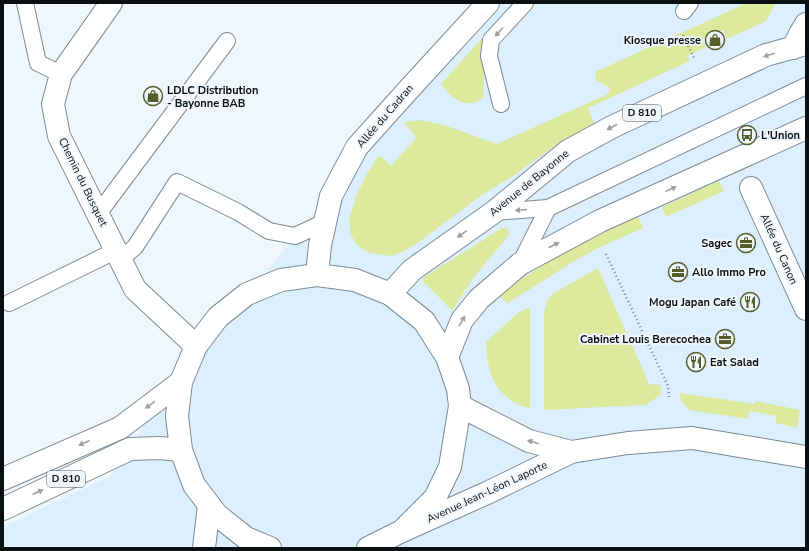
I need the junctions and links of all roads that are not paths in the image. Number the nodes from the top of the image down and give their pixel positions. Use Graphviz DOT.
graph roads {
  1 [pos="25,3"];
  2 [pos="110,3"];
  3 [pos="488,3"];
  4 [pos="525,3"];
  5 [pos="806,24"];
  6 [pos="228,41"];
  7 [pos="799,46"];
  8 [pos="61,74"];
  9 [pos="806,86"];
  10 [pos="501,104"];
  11 [pos="806,128"];
  12 [pos="752,188"];
  13 [pos="548,208"];
  14 [pos="494,212"];
  15 [pos="98,214"];
  16 [pos="325,222"];
  17 [pos="119,255"];
  18 [pos="520,264"];
  19 [pos="318,275"];
  20 [pos="390,294"];
  21 [pos="9,303"];
  22 [pos="806,309"];
  23 [pos="196,346"];
  24 [pos="447,357"];
  25 [pos="181,382"];
  26 [pos="460,406"];
  27 [pos="181,450"];
  28 [pos="571,452"];
  29 [pos="806,457"];
  30 [pos="3,479"];
  31 [pos="209,505"];
  32 [pos="3,509"];
  33 [pos="402,531"];
  34 [pos="204,548"];
  35 [pos="270,548"];
  36 [pos="368,548"];
  1 -- 8 [label="lane"];
  2 -- 8 [label="main road, Chemin du Busquet"];
  3 -- 16 [label="main road, Allée du Cadran"];
  4 -- 10 [label="lane, one-way"];
  5 -- 7 [label="main road, Avenue de Bayonne"];
  6 -- 15 [label="lane"];
  7 -- 14 [label="main road, Avenue de Bayonne / D 810, one-way"];
  8 -- 15 [label="main road, Chemin du Busquet"];
  9 -- 13 [label="lane"];
  18 -- 11 [label="main road, one-way"];
  12 -- 22 [label="main road, Allée du Canon"];
  13 -- 14 [label="lane, one-way"];
  13 -- 18 [label="lane"];
  14 -- 20 [label="main road, Avenue de Bayonne / D 810, one-way"];
  15 -- 17 [label="main road, Chemin du Busquet"];
  16 -- 17 [label="lane"];
  16 -- 19 [label="main road, Allée du Cadran"];
  17 -- 21 [label="lane"];
  17 -- 23 [label="main road, Chemin du Busquet"];
  24 -- 18 [label="main road, one-way"];
  19 -- 20 [label="main road"];
  19 -- 23 [label="main road"];
  20 -- 24 [label="main road"];
  23 -- 25 [label="main road"];
  24 -- 26 [label="main road"];
  25 -- 27 [label="main road"];
  25 -- 30 [label="main road, D 810, one-way"];
  28 -- 26 [label="main road, Avenue Jean-Léon Laporte, one-way"];
  26 -- 33 [label="main road"];
  27 -- 31 [label="main road"];
  32 -- 27 [label="main road, D 810, one-way"];
  28 -- 29 [label="main road, Avenue Jean-Léon Laporte"];
  28 -- 33 [label="main road, Avenue Jean-Léon Laporte"];
  31 -- 34 [label="main road"];
  31 -- 35 [label="main road"];
  33 -- 36 [label="main road, Avenue Jean-Léon Laporte"];
}
